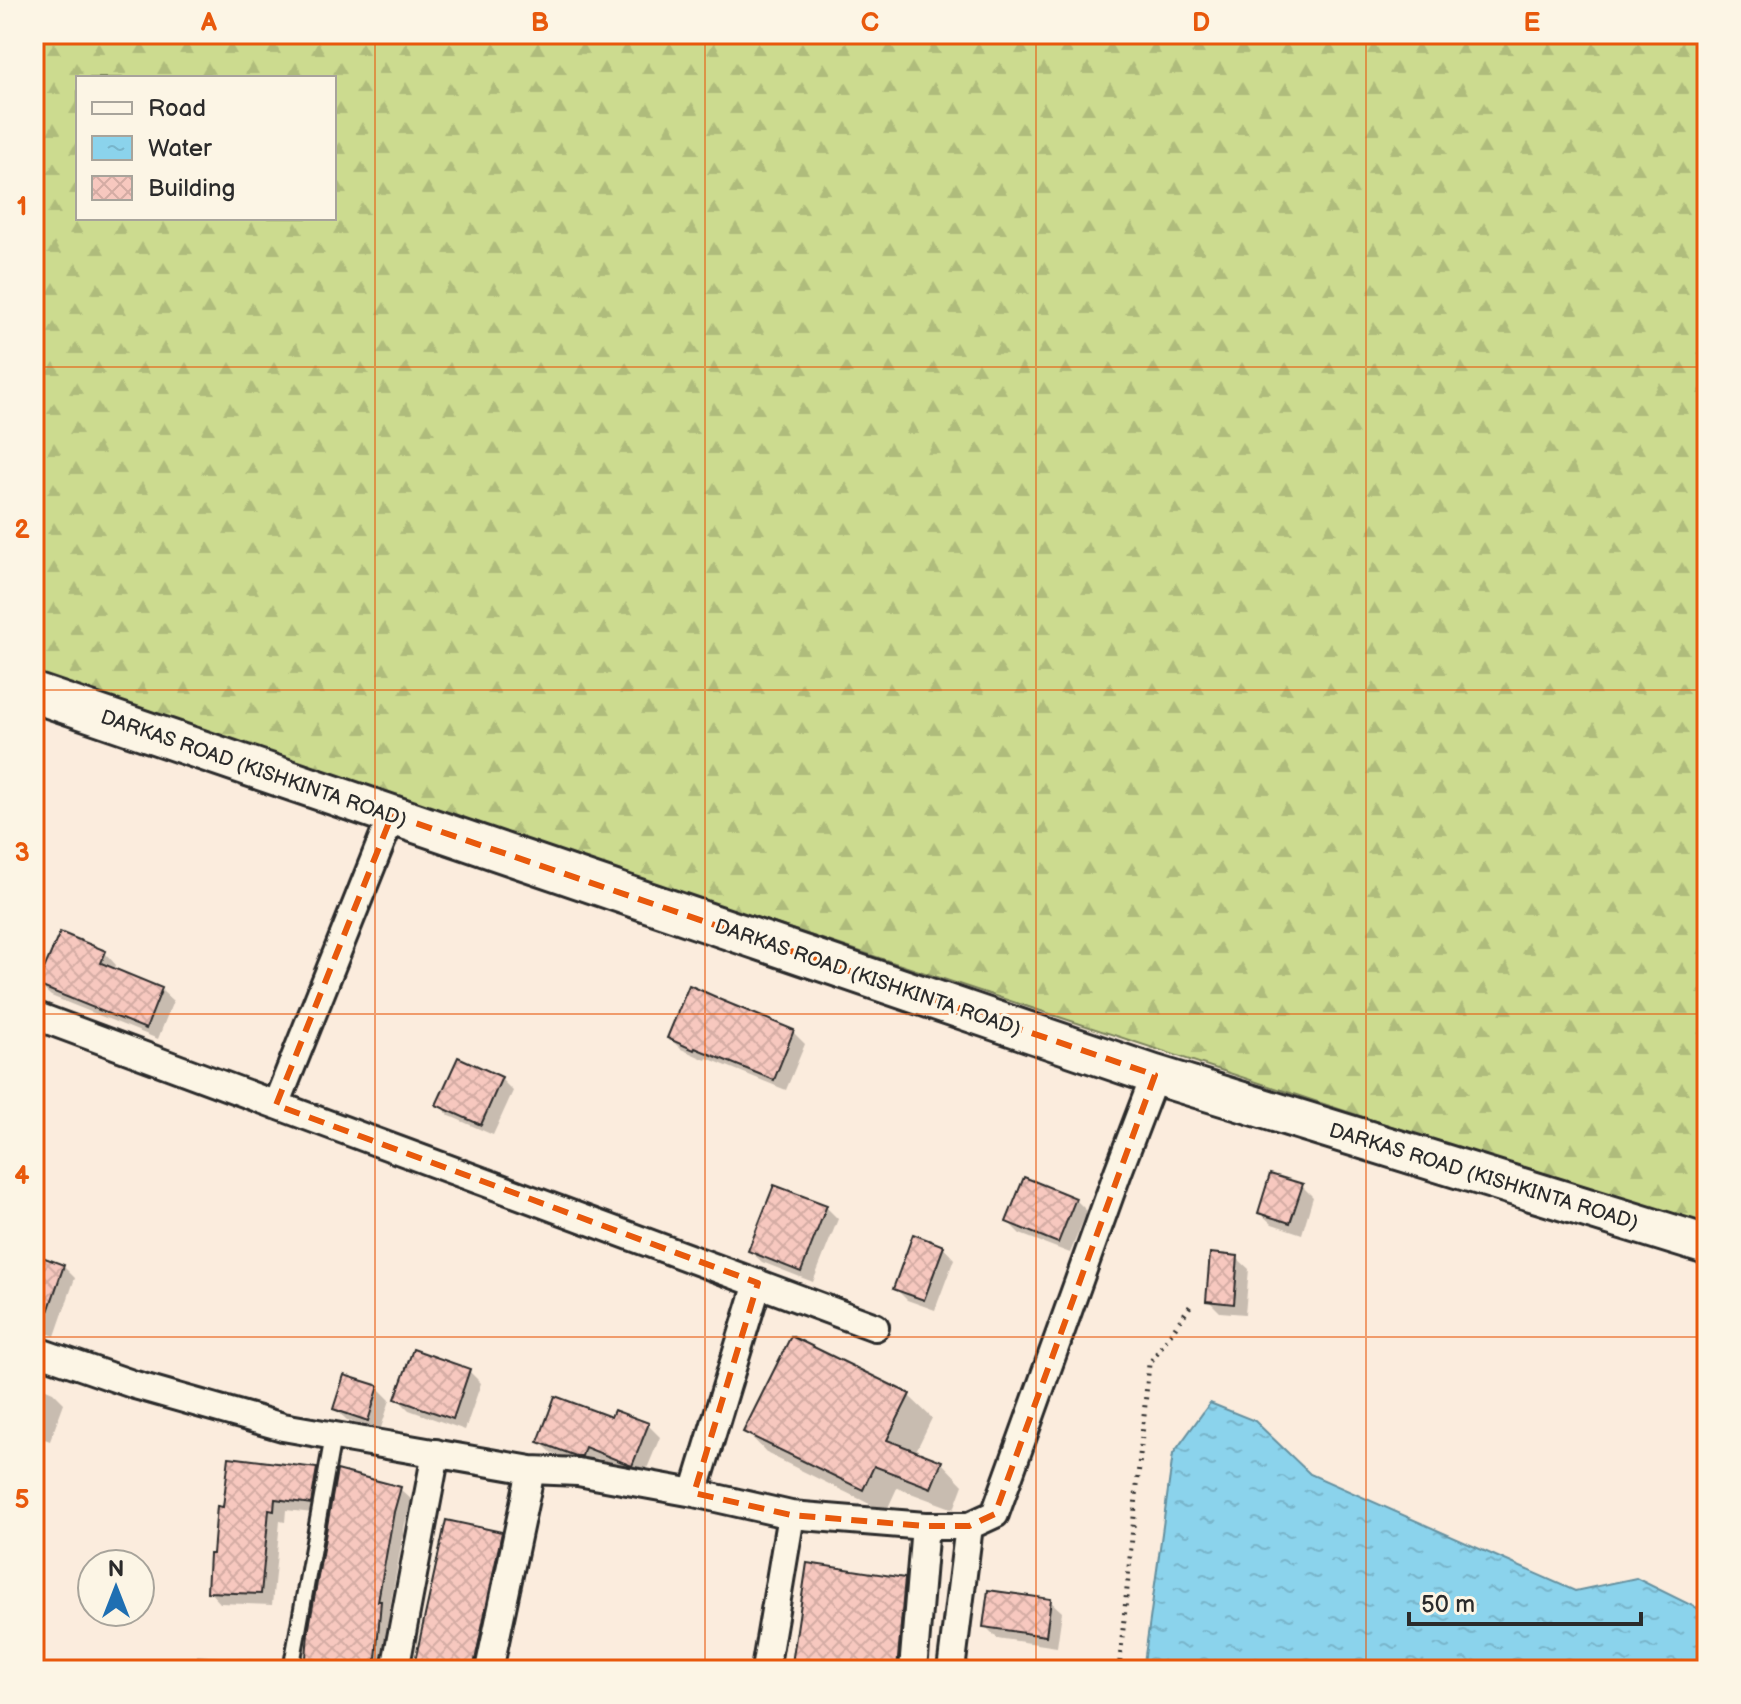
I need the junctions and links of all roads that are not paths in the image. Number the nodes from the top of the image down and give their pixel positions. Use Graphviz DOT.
graph roads {
  1 [pos="34,693"];
  2 [pos="392,815"];
  3 [pos="34,1015"];
  4 [pos="1155,1075"];
  5 [pos="276,1105"];
  6 [pos="1707,1245"];
  7 [pos="758,1283"];
  8 [pos="875,1327"];
  9 [pos="34,1350"];
  10 [pos="333,1436"];
  11 [pos="436,1453"];
  12 [pos="531,1470"];
  13 [pos="694,1493"];
  14 [pos="791,1515"];
  15 [pos="925,1526"];
  16 [pos="969,1526"];
  17 [pos="291,1670"];
  18 [pos="395,1670"];
  19 [pos="489,1670"];
  20 [pos="765,1670"];
  21 [pos="913,1670"];
  22 [pos="951,1670"];
  1 -- 2 [label="main road, DARKAS ROAD (KISHKINTA ROAD)"];
  2 -- 4 [label="main road, DARKAS ROAD (KISHKINTA ROAD)"];
  2 -- 5 [label="street"];
  3 -- 5 [label="street"];
  4 -- 6 [label="main road, DARKAS ROAD (KISHKINTA ROAD)"];
  4 -- 16 [label="street"];
  5 -- 7 [label="street"];
  7 -- 8 [label="street"];
  7 -- 13 [label="street"];
  9 -- 10 [label="street"];
  10 -- 11 [label="street"];
  10 -- 17 [label="lane"];
  11 -- 12 [label="street"];
  11 -- 18 [label="street"];
  12 -- 13 [label="street"];
  12 -- 19 [label="street"];
  13 -- 14 [label="street"];
  14 -- 15 [label="street"];
  14 -- 20 [label="street"];
  15 -- 16 [label="street"];
  15 -- 21 [label="street"];
  16 -- 22 [label="street"];
}
